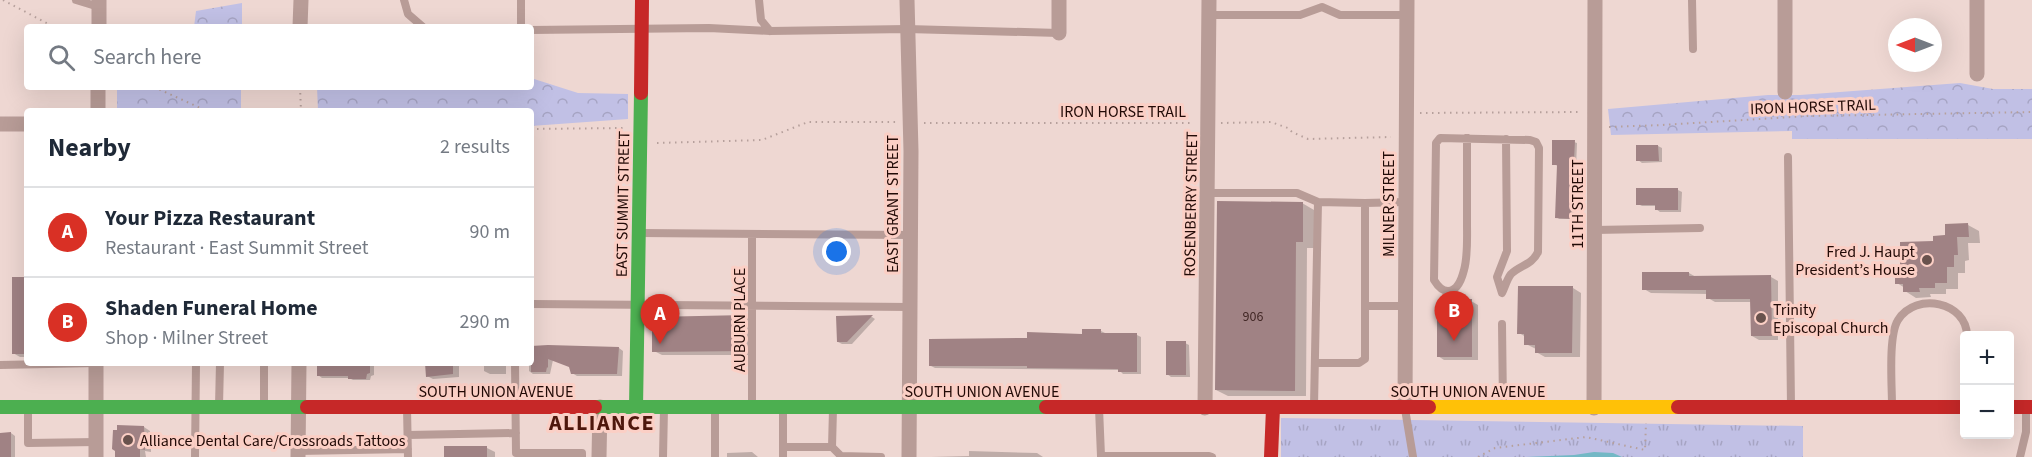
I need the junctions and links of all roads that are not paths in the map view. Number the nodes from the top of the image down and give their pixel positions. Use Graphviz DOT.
graph roads {
  1 [pos="76,0"];
  2 [pos="301,0"];
  3 [pos="404,0"];
  4 [pos="521,0"];
  5 [pos="642,0"];
  6 [pos="759,0"];
  7 [pos="907,0"];
  8 [pos="1059,0"];
  9 [pos="1595,0"];
  10 [pos="1692,0"];
  11 [pos="1785,0"];
  12 [pos="1977,0"];
  13 [pos="99,4"];
  14 [pos="1209,7"];
  15 [pos="1407,8"];
  16 [pos="99,24"];
  17 [pos="300,24"];
  18 [pos="420,24"];
  19 [pos="521,24"];
  20 [pos="641,29"];
  21 [pos="907,29"];
  22 [pos="534,30"];
  23 [pos="770,31"];
  24 [pos="1059,33"];
  25 [pos="1693,49"];
  26 [pos="1977,74"];
  27 [pos="98,90"];
  28 [pos="1785,92"];
  29 [pos="98,108"];
  30 [pos="0,124"];
  31 [pos="24,124"];
  32 [pos="1467,138"];
  33 [pos="1506,139"];
  34 [pos="1788,157"];
  35 [pos="1208,193"];
  36 [pos="1318,202"];
  37 [pos="1406,202"];
  38 [pos="1365,203"];
  39 [pos="1700,228"];
  40 [pos="1595,230"];
  41 [pos="638,233"];
  42 [pos="753,234"];
  43 [pos="910,235"];
  44 [pos="1502,293"];
  45 [pos="1502,302"];
  46 [pos="534,304"];
  47 [pos="637,304"];
  48 [pos="1365,306"];
  49 [pos="1406,306"];
  50 [pos="752,307"];
  51 [pos="910,307"];
  52 [pos="1502,324"];
  53 [pos="1968,331"];
  54 [pos="1315,363"];
  55 [pos="24,364"];
  56 [pos="0,365"];
  57 [pos="96,366"];
  58 [pos="196,366"];
  59 [pos="220,366"];
  60 [pos="264,366"];
  61 [pos="299,366"];
  62 [pos="515,366"];
  63 [pos="0,407"];
  64 [pos="515,407"];
  65 [pos="600,407"];
  66 [pos="715,407"];
  67 [pos="752,407"];
  68 [pos="783,407"];
  69 [pos="833,407"];
  70 [pos="1405,407"];
  71 [pos="1960,407"];
  72 [pos="2029,407"];
  73 [pos="28,408"];
  74 [pos="96,408"];
  75 [pos="195,408"];
  76 [pos="219,408"];
  77 [pos="264,408"];
  78 [pos="298,408"];
  79 [pos="407,408"];
  80 [pos="636,408"];
  81 [pos="664,408"];
  82 [pos="909,408"];
  83 [pos="1099,408"];
  84 [pos="1205,408"];
  85 [pos="1273,408"];
  86 [pos="1314,408"];
  87 [pos="1503,408"];
  88 [pos="1594,408"];
  89 [pos="1791,408"];
  90 [pos="1892,408"];
  91 [pos="516,433"];
  92 [pos="408,435"];
  93 [pos="783,447"];
  94 [pos="832,447"];
  95 [pos="96,450"];
  96 [pos="408,453"];
  97 [pos="298,454"];
  98 [pos="850,456"];
  99 [pos="195,457"];
  100 [pos="582,457"];
  101 [pos="599,457"];
  102 [pos="663,457"];
  103 [pos="715,457"];
  104 [pos="783,457"];
  105 [pos="881,457"];
  106 [pos="909,457"];
  107 [pos="1101,457"];
  108 [pos="1212,457"];
  109 [pos="1271,457"];
  110 [pos="1413,457"];
  111 [pos="2020,457"];
  1 -- 13 [label="lane"];
  2 -- 17 [label="street"];
  3 -- 18 [label="lane"];
  4 -- 19 [label="lane"];
  5 -- 20 [label="main road, EAST SUMMIT STREET"];
  6 -- 23 [label="lane"];
  7 -- 21 [label="street, EAST GRANT STREET"];
  8 -- 24 [label="street"];
  9 -- 40 [label="street, 11TH STREET"];
  10 -- 25 [label="lane"];
  11 -- 28 [label="street"];
  12 -- 26 [label="street"];
  13 -- 16 [label="street"];
  14 -- 15 [label="lane"];
  14 -- 35 [label="street, ROSENBERRY STREET"];
  15 -- 37 [label="street, MILNER STREET"];
  20 -- 22 [label="lane"];
  20 -- 23 [label="lane"];
  20 -- 41 [label="main road, EAST SUMMIT STREET"];
  21 -- 23 [label="lane"];
  21 -- 24 [label="lane"];
  21 -- 43 [label="street, EAST GRANT STREET"];
  27 -- 29 [label="street"];
  30 -- 31 [label="street"];
  32 -- 32 [label="lane"];
  32 -- 33 [label="lane"];
  33 -- 44 [label="lane"];
  33 -- 44 [label="lane"];
  34 -- 89 [label="lane"];
  35 -- 36 [label="lane"];
  35 -- 84 [label="street, ROSENBERRY STREET"];
  36 -- 38 [label="lane"];
  36 -- 54 [label="lane"];
  37 -- 38 [label="lane"];
  37 -- 49 [label="street, MILNER STREET"];
  38 -- 48 [label="lane"];
  39 -- 40 [label="lane"];
  40 -- 88 [label="street, 11TH STREET"];
  41 -- 42 [label="lane"];
  41 -- 47 [label="main road, EAST SUMMIT STREET"];
  42 -- 43 [label="lane"];
  42 -- 50 [label="lane, AUBURN PLACE"];
  43 -- 51 [label="street, EAST GRANT STREET"];
  44 -- 45 [label="lane"];
  46 -- 47 [label="lane"];
  47 -- 50 [label="lane"];
  47 -- 80 [label="main road, EAST SUMMIT STREET"];
  48 -- 49 [label="lane"];
  48 -- 54 [label="lane"];
  49 -- 70 [label="street, MILNER STREET"];
  50 -- 51 [label="lane"];
  50 -- 67 [label="lane, AUBURN PLACE"];
  51 -- 82 [label="street, EAST GRANT STREET"];
  52 -- 87 [label="lane"];
  53 -- 90 [label="lane"];
  54 -- 86 [label="lane"];
  55 -- 56 [label="lane"];
  57 -- 74 [label="street"];
  58 -- 75 [label="lane"];
  59 -- 76 [label="lane"];
  60 -- 77 [label="lane"];
  61 -- 78 [label="street"];
  62 -- 64 [label="lane"];
  63 -- 73 [label="main road, SOUTH UNION AVENUE"];
  64 -- 65 [label="main road, SOUTH UNION AVENUE"];
  64 -- 79 [label="main road, SOUTH UNION AVENUE"];
  64 -- 91 [label="lane"];
  65 -- 80 [label="main road, SOUTH UNION AVENUE"];
  65 -- 101 [label="street"];
  66 -- 67 [label="main road, SOUTH UNION AVENUE"];
  66 -- 81 [label="main road, SOUTH UNION AVENUE"];
  66 -- 103 [label="lane"];
  67 -- 68 [label="main road, SOUTH UNION AVENUE"];
  68 -- 69 [label="main road, SOUTH UNION AVENUE"];
  68 -- 93 [label="lane"];
  69 -- 82 [label="main road, SOUTH UNION AVENUE"];
  69 -- 94 [label="lane"];
  70 -- 86 [label="main road, SOUTH UNION AVENUE"];
  70 -- 87 [label="main road, SOUTH UNION AVENUE"];
  70 -- 110 [label="lane"];
  71 -- 90 [label="main road, SOUTH UNION AVENUE"];
  72 -- 111 [label="lane"];
  73 -- 74 [label="main road, SOUTH UNION AVENUE"];
  73 -- 95 [label="lane"];
  74 -- 75 [label="main road, SOUTH UNION AVENUE"];
  74 -- 95 [label="street"];
  75 -- 76 [label="main road, SOUTH UNION AVENUE"];
  75 -- 99 [label="lane"];
  76 -- 77 [label="main road, SOUTH UNION AVENUE"];
  77 -- 78 [label="main road, SOUTH UNION AVENUE"];
  78 -- 79 [label="main road, SOUTH UNION AVENUE"];
  78 -- 97 [label="street"];
  79 -- 92 [label="lane"];
  80 -- 81 [label="main road, SOUTH UNION AVENUE"];
  81 -- 102 [label="lane"];
  82 -- 83 [label="main road, SOUTH UNION AVENUE"];
  82 -- 106 [label="street, EAST GRANT STREET"];
  83 -- 84 [label="main road, SOUTH UNION AVENUE"];
  83 -- 107 [label="lane"];
  84 -- 85 [label="main road, SOUTH UNION AVENUE"];
  85 -- 86 [label="main road, SOUTH UNION AVENUE"];
  85 -- 109 [label="main road"];
  87 -- 88 [label="main road, SOUTH UNION AVENUE"];
  88 -- 89 [label="main road, SOUTH UNION AVENUE"];
  89 -- 90 [label="main road, SOUTH UNION AVENUE"];
  91 -- 92 [label="lane"];
  91 -- 100 [label="lane"];
  92 -- 96 [label="lane"];
  93 -- 94 [label="lane"];
  93 -- 104 [label="lane"];
  94 -- 98 [label="lane"];
  96 -- 97 [label="lane"];
  98 -- 105 [label="lane"];
  107 -- 108 [label="lane"];
}
